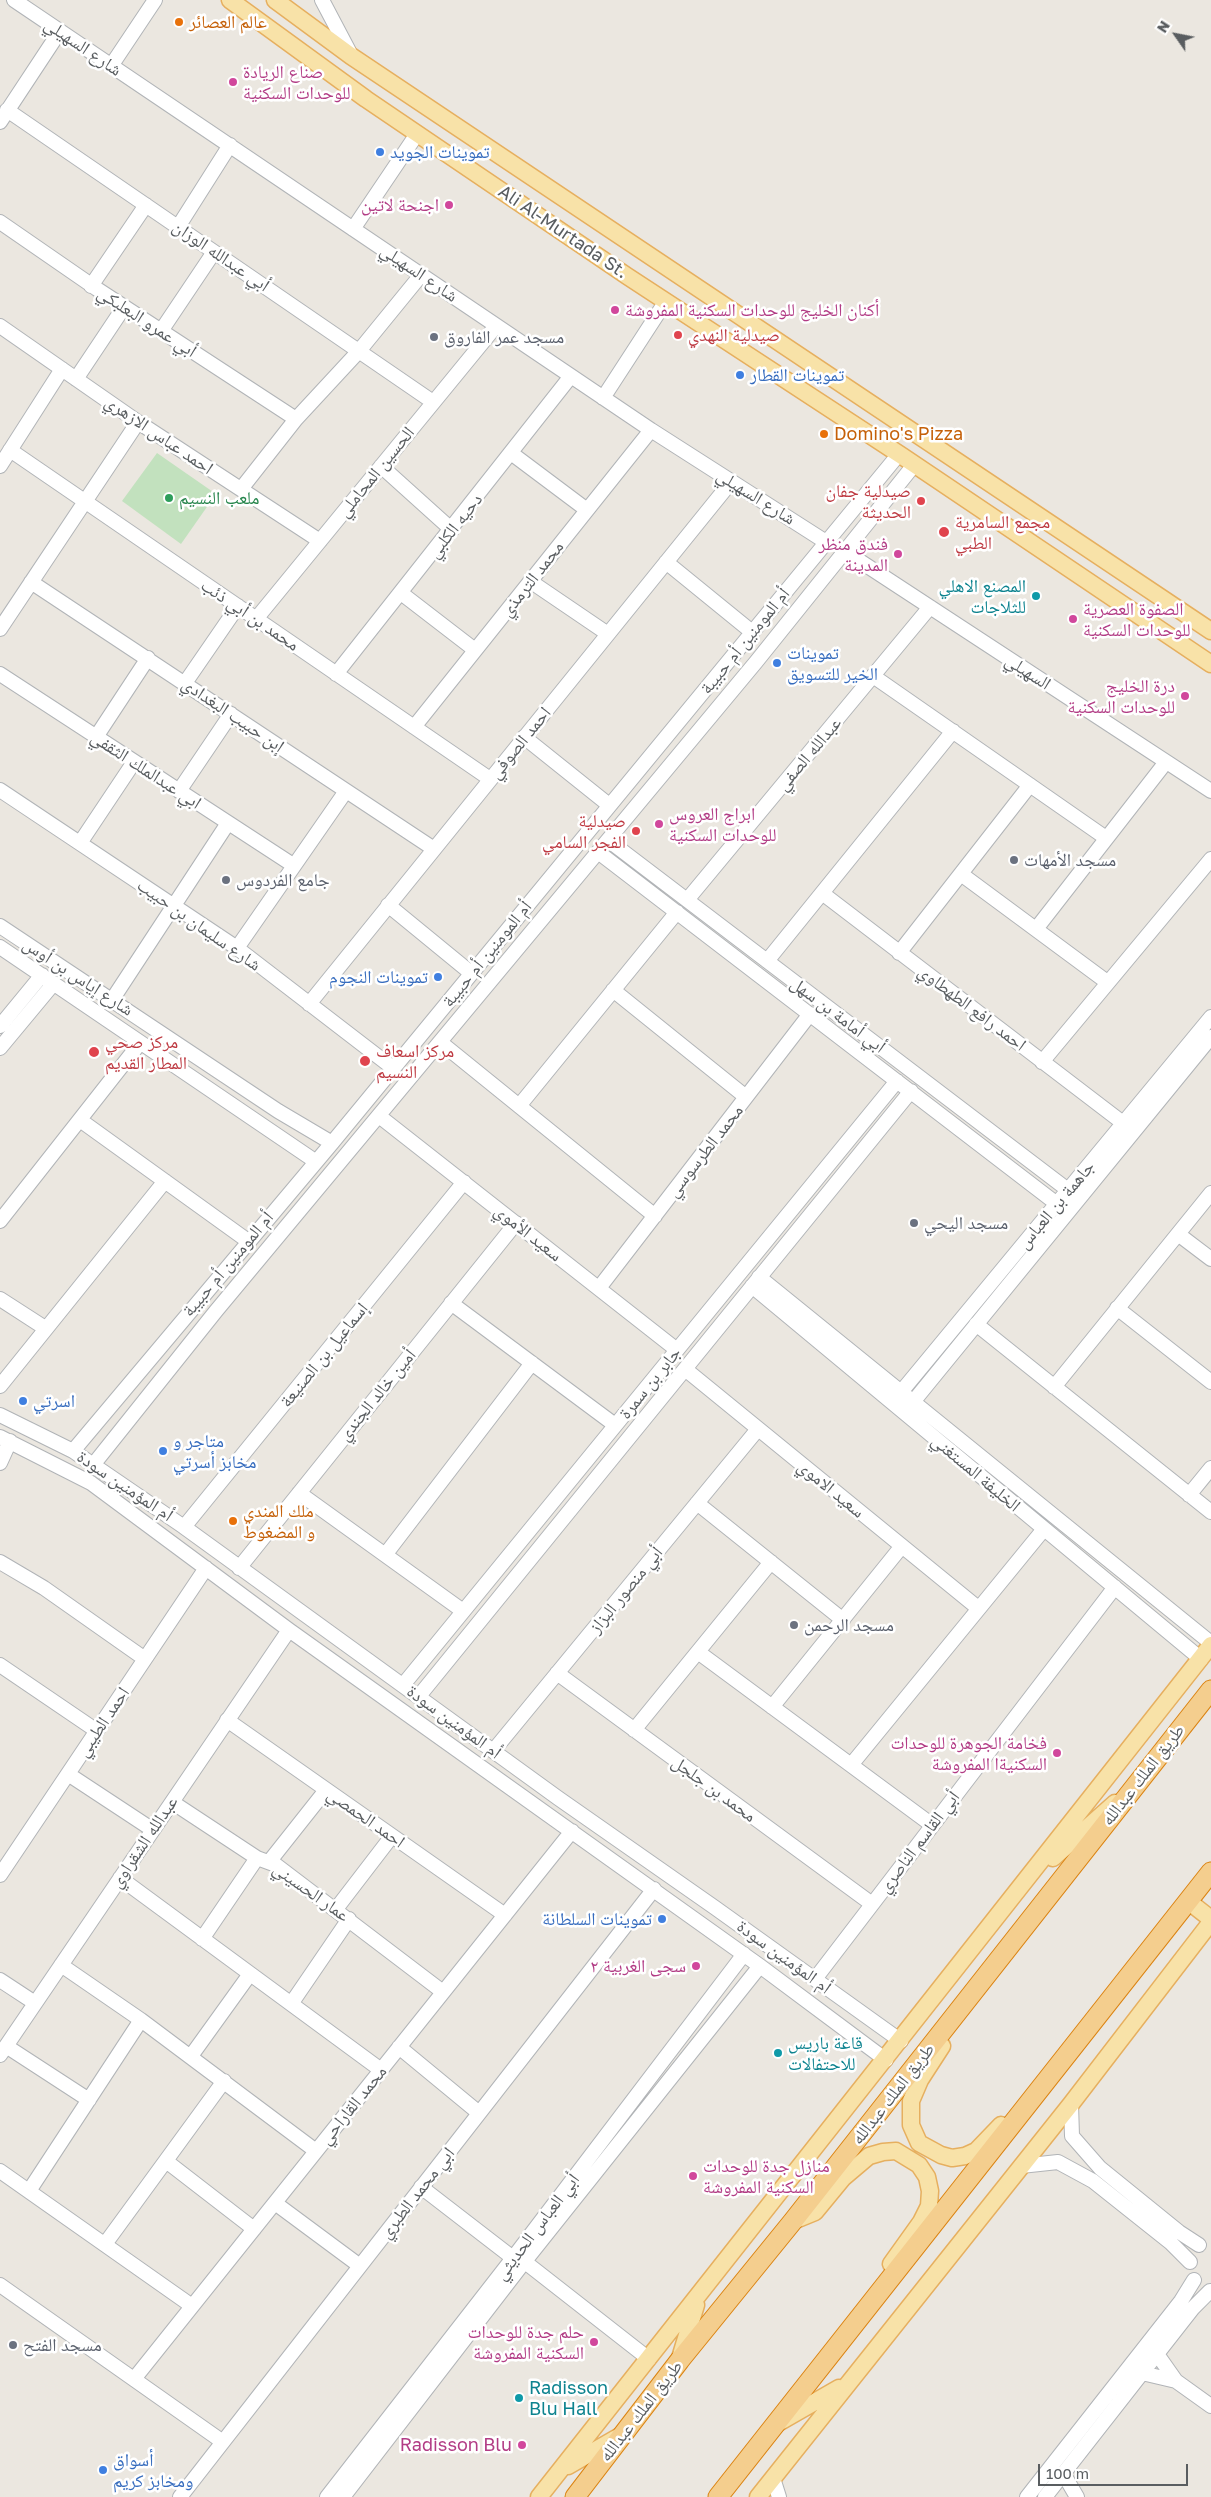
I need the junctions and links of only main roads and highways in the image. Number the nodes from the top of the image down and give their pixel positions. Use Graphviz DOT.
graph roads {
  1 [pos="230,0"];
  2 [pos="275,0"];
  3 [pos="1211,631"];
  4 [pos="1211,664"];
  5 [pos="1211,1644"];
  6 [pos="1211,1690"];
  7 [pos="1135,1785"];
  8 [pos="1211,1872"];
  9 [pos="1020,1887"];
  10 [pos="1188,1901"];
  11 [pos="1211,1920"];
  12 [pos="953,2018"];
  13 [pos="1043,2085"];
  14 [pos="793,2221"];
  15 [pos="699,2296"];
  16 [pos="875,2298"];
  17 [pos="680,2360"];
  18 [pos="848,2383"];
  19 [pos="774,2426"];
  20 [pos="620,2436"];
  21 [pos="560,2470"];
  22 [pos="539,2497"];
  23 [pos="575,2497"];
  24 [pos="718,2497"];
  25 [pos="758,2497"];
  1 -- 4 [label="main road, Ali Al-Murtada St."];
  2 -- 3 [label="main road, Ali Al-Murtada St."];
  5 -- 9 [label="main road"];
  6 -- 7 [label="highway, طريق الملك عبدالله"];
  7 -- 9 [label="main road"];
  7 -- 12 [label="highway, طريق الملك عبدالله"];
  8 -- 10 [label="highway"];
  9 -- 15 [label="main road"];
  10 -- 11 [label="main road"];
  10 -- 13 [label="highway"];
  11 -- 18 [label="main road"];
  12 -- 13 [label="main road"];
  12 -- 14 [label="highway, طريق الملك عبدالله"];
  13 -- 16 [label="highway"];
  14 -- 16 [label="main road"];
  14 -- 17 [label="highway, طريق الملك عبدالله"];
  15 -- 17 [label="main road"];
  15 -- 21 [label="main road"];
  16 -- 19 [label="highway"];
  17 -- 20 [label="highway, طريق الملك عبدالله"];
  18 -- 19 [label="main road"];
  18 -- 25 [label="main road"];
  19 -- 24 [label="highway"];
  20 -- 21 [label="main road"];
  20 -- 23 [label="highway, طريق الملك عبدالله"];
  21 -- 22 [label="main road"];
}
